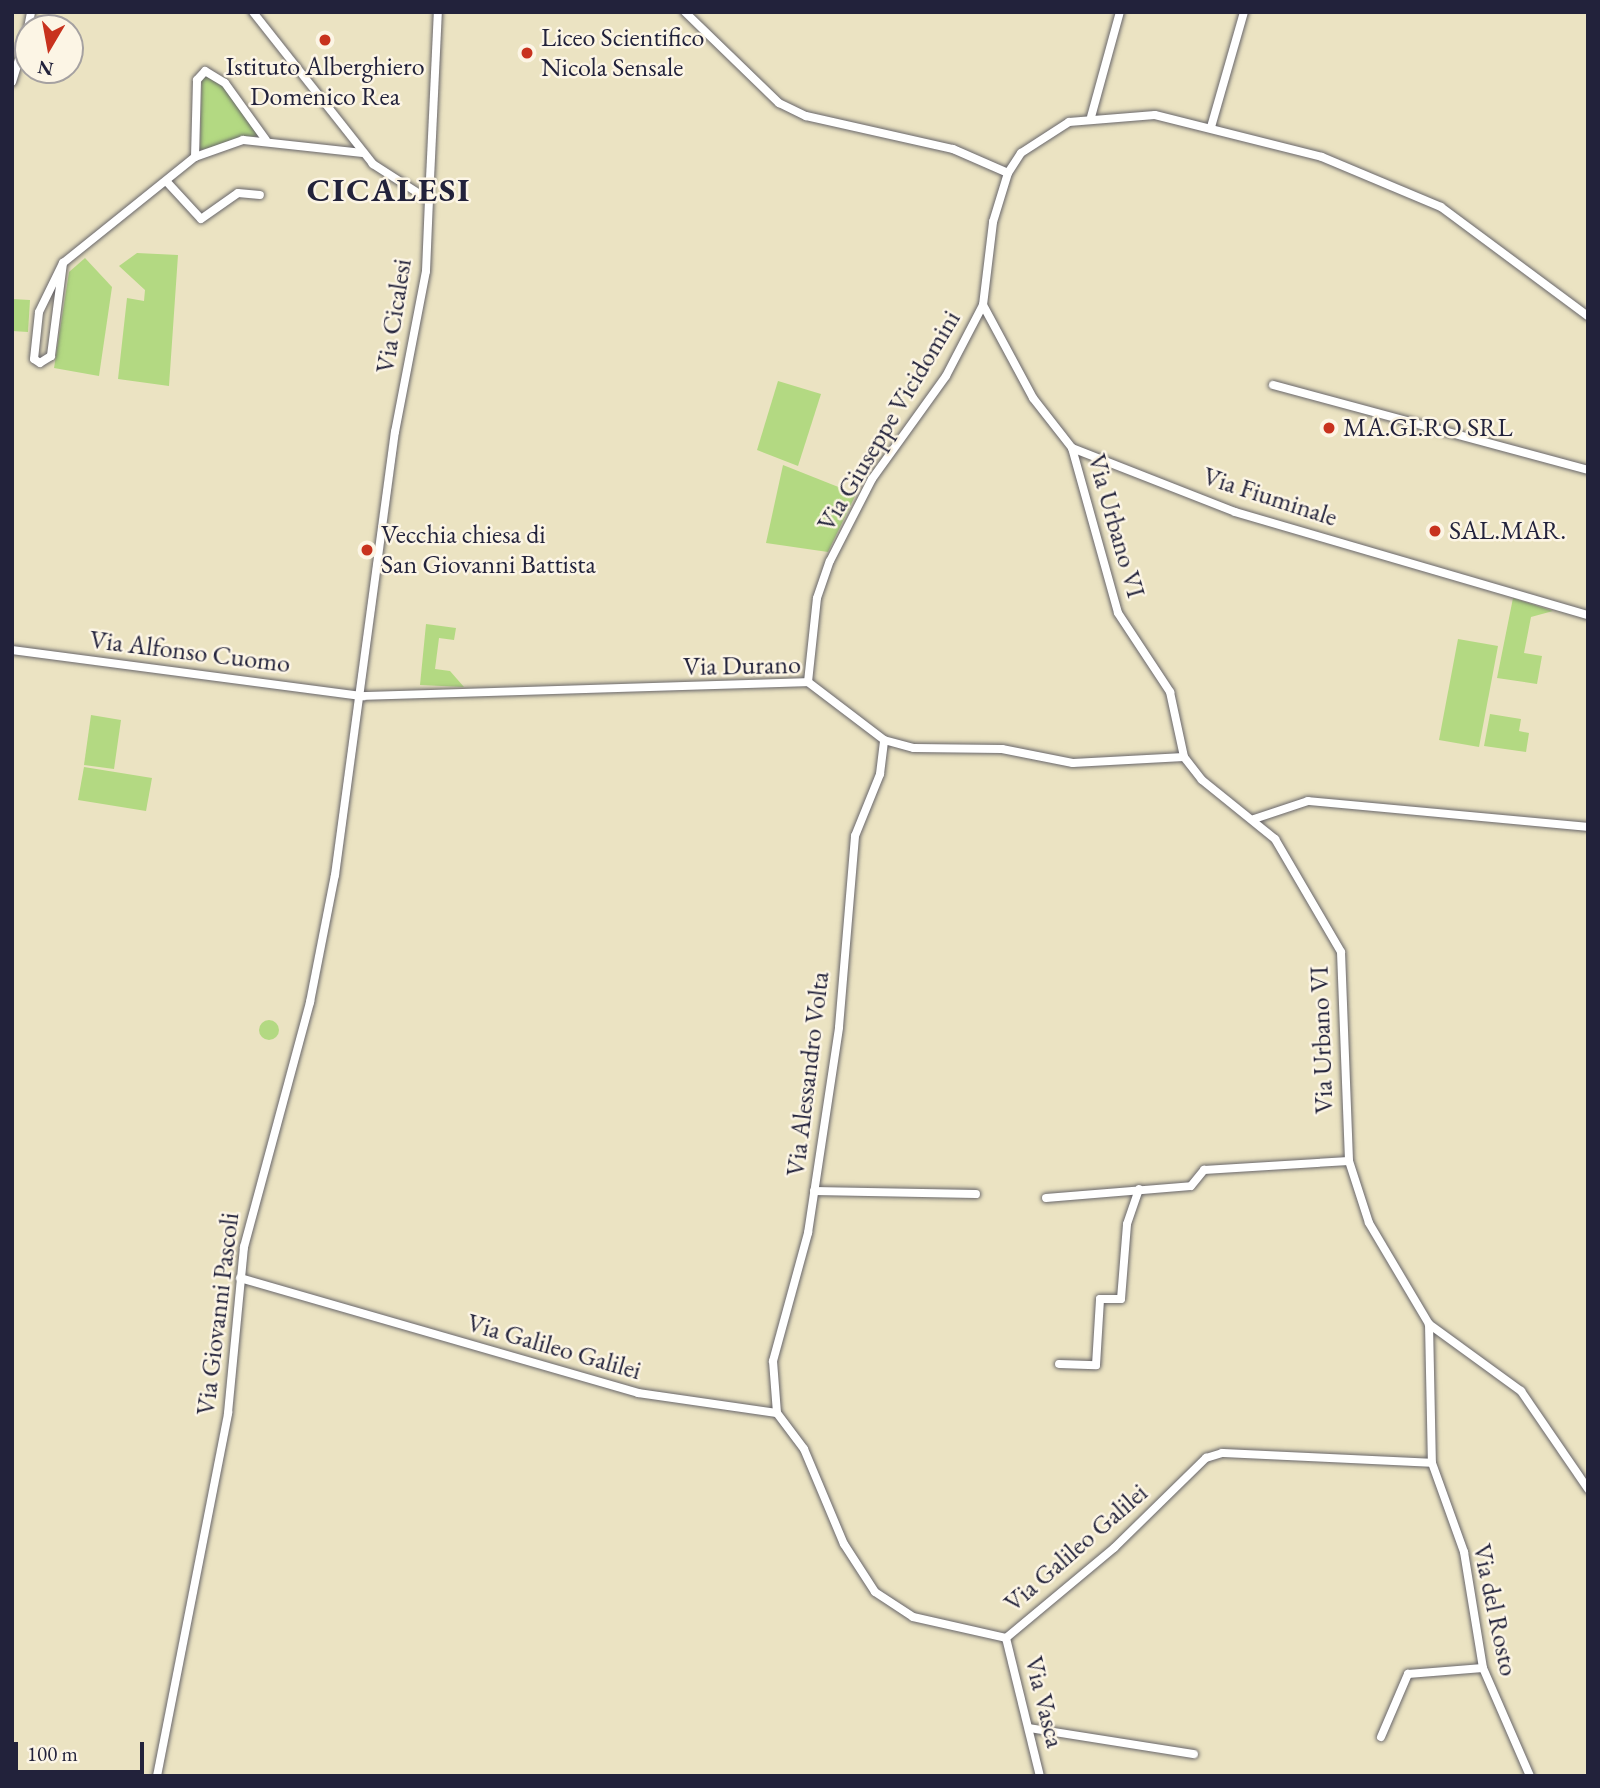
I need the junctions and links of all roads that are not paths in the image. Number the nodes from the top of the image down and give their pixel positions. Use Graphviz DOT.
graph roads {
  1 [pos="253,12"];
  2 [pos="438,12"];
  3 [pos="685,12"];
  4 [pos="1120,12"];
  5 [pos="1244,12"];
  6 [pos="1091,117"];
  7 [pos="1211,127"];
  8 [pos="266,140"];
  9 [pos="363,153"];
  10 [pos="195,157"];
  11 [pos="1008,173"];
  12 [pos="167,182"];
  13 [pos="260,195"];
  14 [pos="429,200"];
  15 [pos="62,263"];
  16 [pos="983,305"];
  17 [pos="1588,316"];
  18 [pos="1273,385"];
  19 [pos="1072,448"];
  20 [pos="1588,470"];
  21 [pos="1588,615"];
  22 [pos="12,650"];
  23 [pos="808,682"];
  24 [pos="363,696"];
  25 [pos="884,740"];
  26 [pos="1184,757"];
  27 [pos="1254,819"];
  28 [pos="1588,827"];
  29 [pos="1349,1161"];
  30 [pos="1139,1189"];
  31 [pos="814,1191"];
  32 [pos="976,1194"];
  33 [pos="1046,1198"];
  34 [pos="240,1278"];
  35 [pos="1429,1324"];
  36 [pos="1059,1364"];
  37 [pos="777,1413"];
  38 [pos="1432,1463"];
  39 [pos="1588,1489"];
  40 [pos="1006,1638"];
  41 [pos="1483,1668"];
  42 [pos="1029,1728"];
  43 [pos="1381,1737"];
  44 [pos="1194,1754"];
  45 [pos="157,1776"];
  46 [pos="1041,1776"];
  47 [pos="1530,1776"];
  1 -- 9 [label="street"];
  2 -- 14 [label="street, Via Cicalesi"];
  3 -- 11 [label="street"];
  4 -- 6 [label="street"];
  5 -- 7 [label="street"];
  6 -- 7 [label="street"];
  6 -- 11 [label="street"];
  7 -- 17 [label="street"];
  8 -- 9 [label="street"];
  8 -- 10 [label="street"];
  8 -- 10 [label="street"];
  9 -- 14 [label="street"];
  10 -- 12 [label="street"];
  11 -- 16 [label="street"];
  12 -- 13 [label="street"];
  12 -- 15 [label="street"];
  14 -- 24 [label="street, Via Cicalesi"];
  15 -- 15 [label="street"];
  16 -- 19 [label="street, Via Urbano VI"];
  16 -- 23 [label="street, Via Giuseppe Vicidomini"];
  18 -- 20 [label="street"];
  19 -- 21 [label="street, Via Fiuminale"];
  19 -- 26 [label="street, Via Urbano VI"];
  22 -- 24 [label="street, Via Alfonso Cuomo"];
  23 -- 24 [label="street, Via Durano"];
  23 -- 25 [label="street, Via Durano"];
  24 -- 34 [label="street, Via Giovanni Pascoli"];
  25 -- 26 [label="street, Via Durano"];
  25 -- 31 [label="street, Via Alessandro Volta"];
  26 -- 27 [label="street, Via Urbano VI"];
  27 -- 28 [label="street"];
  27 -- 29 [label="street, Via Urbano VI"];
  29 -- 30 [label="street"];
  29 -- 35 [label="street, Via Urbano VI"];
  30 -- 33 [label="street"];
  30 -- 36 [label="street"];
  31 -- 32 [label="street"];
  31 -- 37 [label="street, Via Alessandro Volta"];
  34 -- 37 [label="street, Via Galileo Galilei"];
  34 -- 45 [label="street, Via Giovanni Pascoli"];
  35 -- 38 [label="street, Via del Rosto"];
  35 -- 39 [label="street, Via Urbano VI"];
  37 -- 40 [label="street, Via Galileo Galilei"];
  38 -- 40 [label="street, Via Galileo Galilei"];
  38 -- 41 [label="street, Via del Rosto"];
  40 -- 42 [label="street, Via Vasca"];
  41 -- 43 [label="street"];
  41 -- 47 [label="street, Via del Rosto"];
  42 -- 44 [label="street"];
  42 -- 46 [label="street, Via Vasca"];
}
